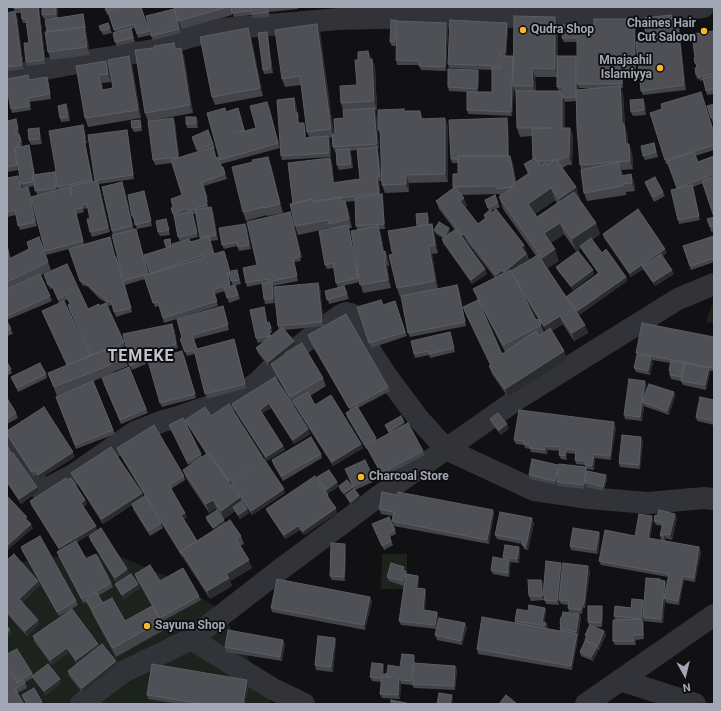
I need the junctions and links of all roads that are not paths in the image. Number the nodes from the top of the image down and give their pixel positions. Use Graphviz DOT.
graph roads {
  1 [pos="704,7"];
  2 [pos="7,76"];
  3 [pos="714,284"];
  4 [pos="7,440"];
  5 [pos="446,449"];
  6 [pos="714,499"];
  7 [pos="714,615"];
  8 [pos="191,640"];
  9 [pos="620,680"];
  10 [pos="81,704"];
  11 [pos="304,704"];
  12 [pos="586,704"];
  13 [pos="694,704"];
  1 -- 2 [label="street"];
  3 -- 5 [label="street"];
  4 -- 5 [label="street"];
  5 -- 6 [label="street"];
  5 -- 8 [label="street"];
  7 -- 9 [label="street"];
  8 -- 10 [label="street"];
  8 -- 11 [label="street"];
  9 -- 12 [label="street"];
  9 -- 13 [label="street"];
}
